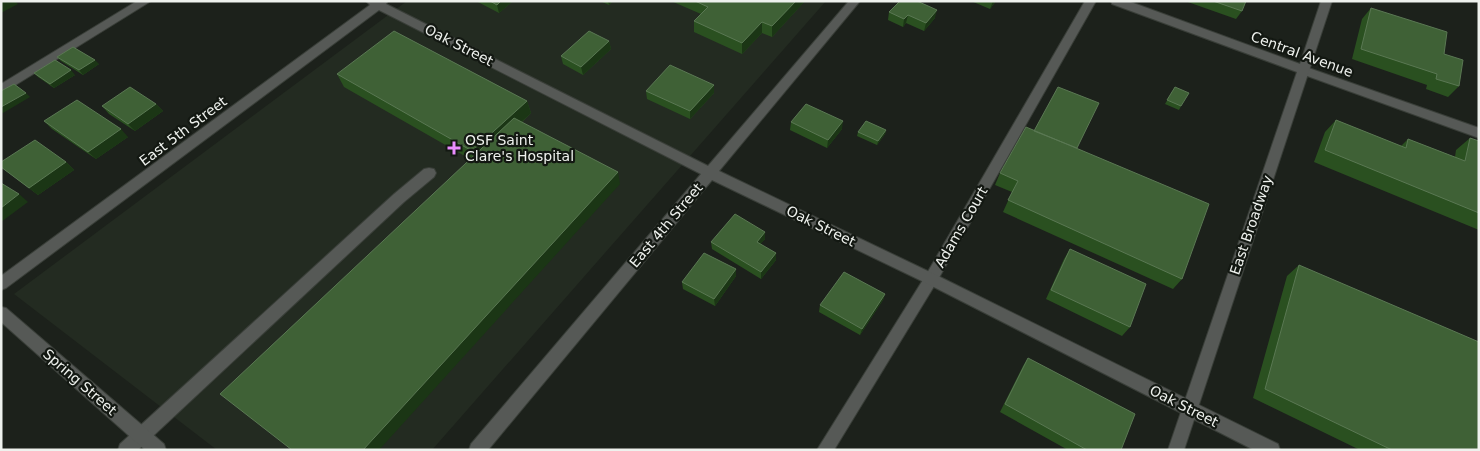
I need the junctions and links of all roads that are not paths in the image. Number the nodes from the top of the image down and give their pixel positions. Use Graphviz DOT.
graph roads {
  1 [pos="146,1"];
  2 [pos="855,1"];
  3 [pos="1091,1"];
  4 [pos="1116,1"];
  5 [pos="1327,1"];
  6 [pos="378,2"];
  7 [pos="1303,70"];
  8 [pos="1,90"];
  9 [pos="1479,133"];
  10 [pos="429,173"];
  11 [pos="710,173"];
  12 [pos="931,279"];
  13 [pos="1,284"];
  14 [pos="1,313"];
  15 [pos="1190,410"];
  16 [pos="141,436"];
  17 [pos="126,450"];
  18 [pos="158,450"];
  19 [pos="477,450"];
  20 [pos="825,450"];
  21 [pos="1176,450"];
  22 [pos="1272,450"];
  1 -- 8 [label="street"];
  2 -- 11 [label="street, East 4th Street"];
  3 -- 12 [label="street, Adams Court"];
  4 -- 7 [label="street, Central Avenue"];
  5 -- 7 [label="street, East Broadway"];
  6 -- 11 [label="street, Oak Street"];
  6 -- 13 [label="street, East 5th Street"];
  7 -- 9 [label="street, Central Avenue"];
  7 -- 15 [label="street, East Broadway"];
  10 -- 16 [label="street"];
  11 -- 12 [label="street, Oak Street"];
  11 -- 19 [label="street, East 4th Street"];
  12 -- 15 [label="street, Oak Street"];
  12 -- 20 [label="street, Adams Court"];
  14 -- 16 [label="street, Spring Street"];
  15 -- 21 [label="street, East Broadway"];
  15 -- 22 [label="street, Oak Street"];
  16 -- 17 [label="street"];
  16 -- 18 [label="street, Spring Street"];
}
